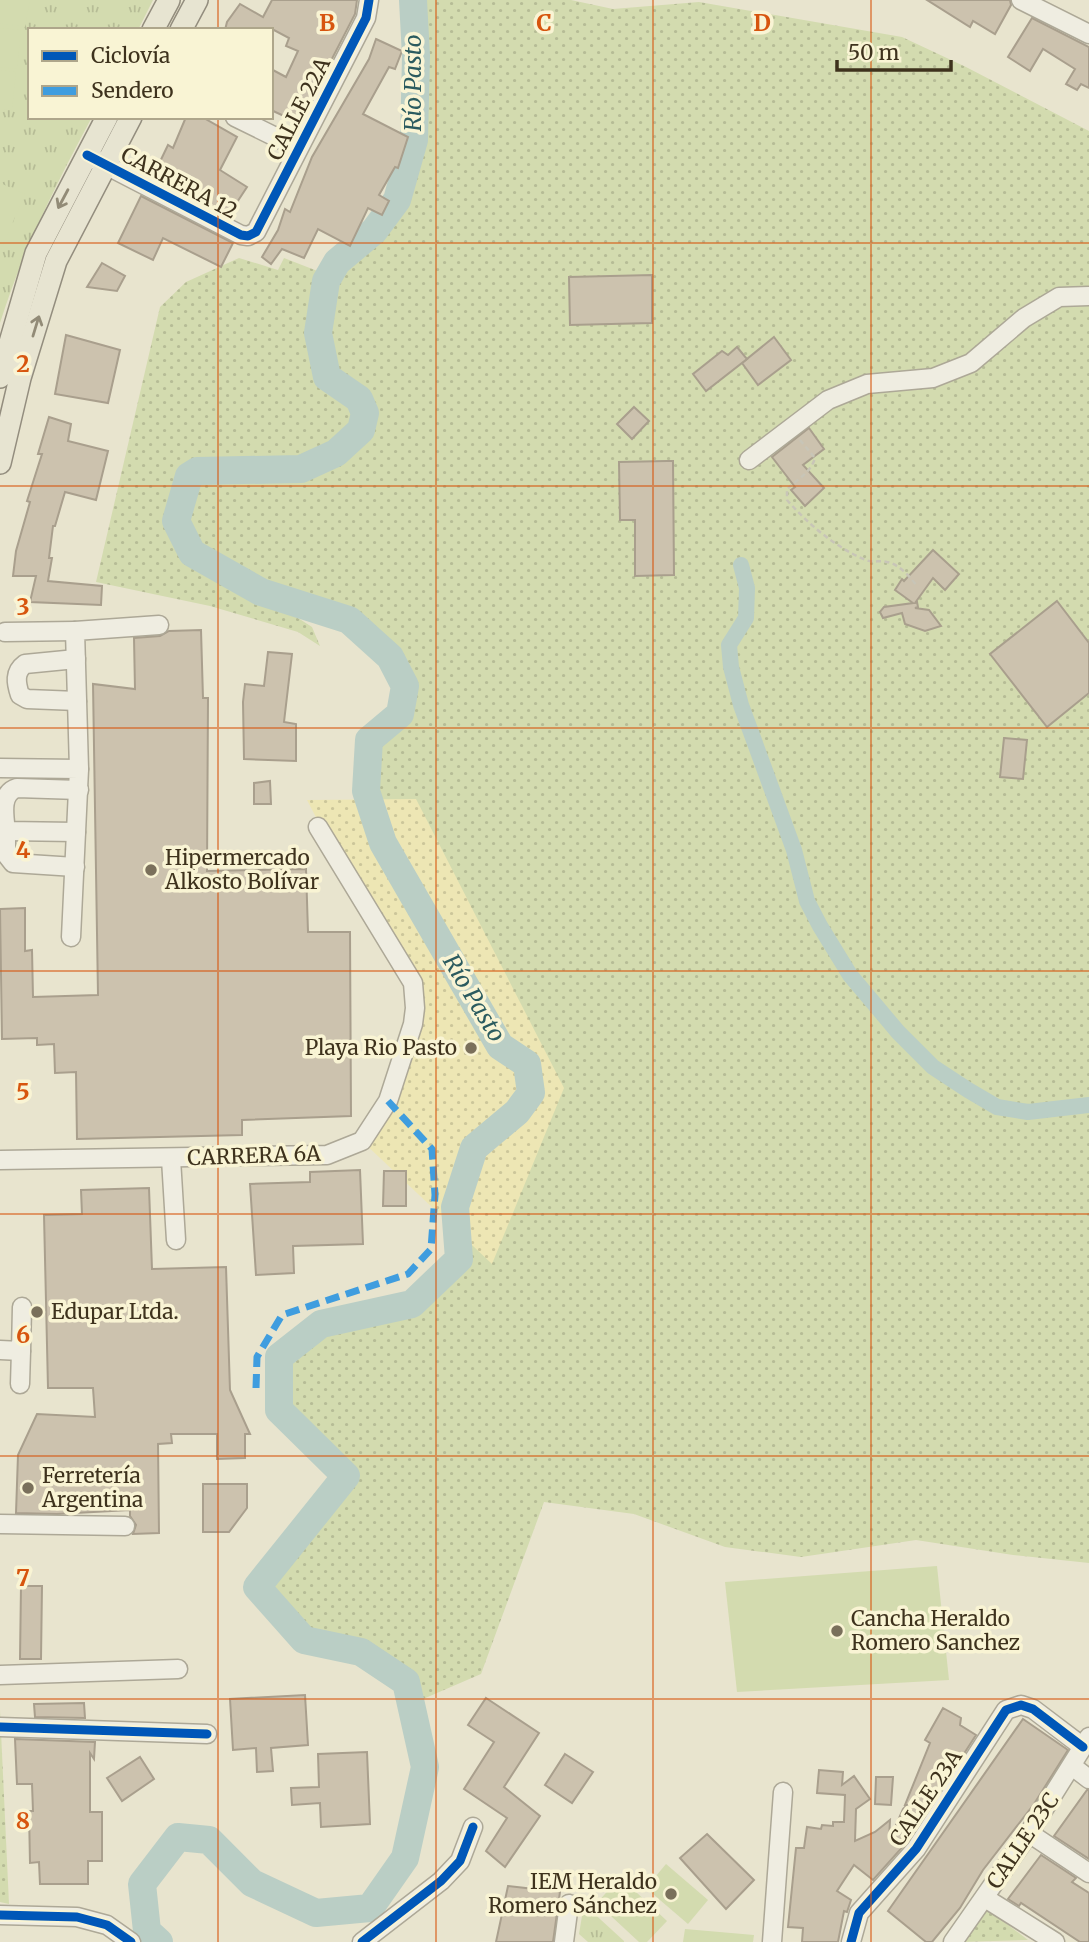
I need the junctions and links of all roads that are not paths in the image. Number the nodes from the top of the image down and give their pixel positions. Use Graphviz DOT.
graph roads {
  1 [pos="169,0"];
  2 [pos="197,0"];
  3 [pos="369,0"];
  4 [pos="1021,0"];
  5 [pos="154,28"];
  6 [pos="182,28"];
  7 [pos="1089,34"];
  8 [pos="106,119"];
  9 [pos="129,119"];
  10 [pos="239,119"];
  11 [pos="298,148"];
  12 [pos="96,159"];
  13 [pos="256,232"];
  14 [pos="1089,296"];
  15 [pos="5,375"];
  16 [pos="7,399"];
  17 [pos="749,460"];
  18 [pos="0,463"];
  19 [pos="159,625"];
  20 [pos="75,631"];
  21 [pos="5,632"];
  22 [pos="76,659"];
  23 [pos="77,701"];
  24 [pos="0,768"];
  25 [pos="79,769"];
  26 [pos="79,790"];
  27 [pos="318,827"];
  28 [pos="6,831"];
  29 [pos="76,832"];
  30 [pos="75,867"];
  31 [pos="71,937"];
  32 [pos="171,1159"];
  33 [pos="0,1160"];
  34 [pos="176,1240"];
  35 [pos="22,1307"];
  36 [pos="0,1350"];
  37 [pos="21,1351"];
  38 [pos="20,1384"];
  39 [pos="0,1524"];
  40 [pos="125,1526"];
  41 [pos="178,1669"];
  42 [pos="0,1675"];
  43 [pos="0,1727"];
  44 [pos="207,1734"];
  45 [pos="1086,1742"];
  46 [pos="1072,1766"];
  47 [pos="1089,1779"];
  48 [pos="783,1791"];
  49 [pos="473,1827"];
  50 [pos="1028,1833"];
  51 [pos="1089,1873"];
  52 [pos="985,1898"];
  53 [pos="569,1904"];
  54 [pos="3,1912"];
  55 [pos="131,1942"];
  56 [pos="362,1942"];
  57 [pos="564,1942"];
  58 [pos="772,1942"];
  59 [pos="851,1942"];
  60 [pos="953,1942"];
  61 [pos="1055,1942"];
  1 -- 5 [label="main road"];
  2 -- 6 [label="main road"];
  3 -- 11 [label="street, CALLE 22A"];
  4 -- 7 [label="street"];
  8 -- 12 [label="main road"];
  9 -- 12 [label="main road"];
  10 -- 11 [label="street"];
  11 -- 13 [label="street, CALLE 22A"];
  12 -- 13 [label="street, CARRERA 12"];
  12 -- 15 [label="main road"];
  14 -- 17 [label="street"];
  15 -- 16 [label="main road"];
  16 -- 18 [label="main road"];
  19 -- 20 [label="street"];
  20 -- 21 [label="street"];
  20 -- 22 [label="street"];
  22 -- 23 [label="street"];
  22 -- 23 [label="street"];
  23 -- 25 [label="street"];
  24 -- 25 [label="street"];
  25 -- 26 [label="street"];
  26 -- 28 [label="street"];
  26 -- 29 [label="street"];
  27 -- 32 [label="street, CARRERA 6A"];
  28 -- 29 [label="street"];
  28 -- 30 [label="street"];
  29 -- 30 [label="street"];
  30 -- 31 [label="street"];
  32 -- 33 [label="street, CARRERA 6A"];
  32 -- 34 [label="street"];
  35 -- 37 [label="street"];
  36 -- 37 [label="street"];
  37 -- 38 [label="street"];
  39 -- 40 [label="street"];
  41 -- 42 [label="street"];
  43 -- 44 [label="street"];
  45 -- 46 [label="street, CALLE 23C"];
  45 -- 59 [label="street, CALLE 23A"];
  46 -- 47 [label="street"];
  46 -- 50 [label="street, CALLE 23C"];
  48 -- 58 [label="street"];
  49 -- 56 [label="street"];
  50 -- 51 [label="street"];
  50 -- 52 [label="street, CALLE 23C"];
  52 -- 60 [label="street, CALLE 23C"];
  52 -- 61 [label="street"];
  53 -- 57 [label="street"];
  54 -- 55 [label="street"];
}
